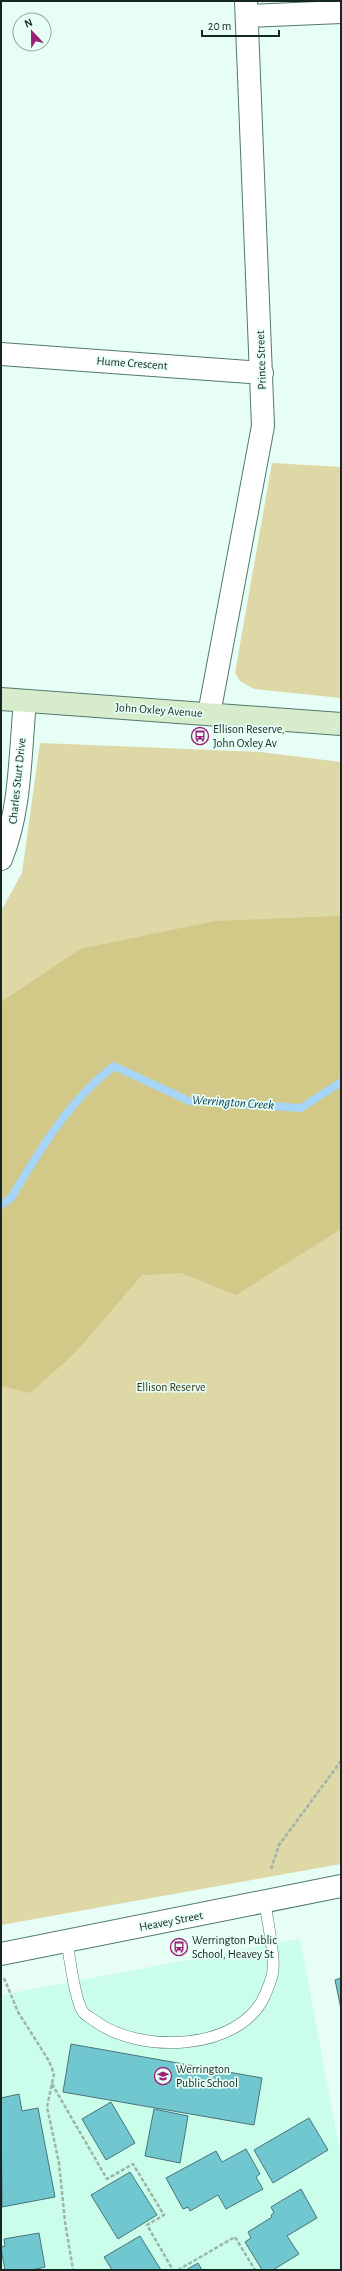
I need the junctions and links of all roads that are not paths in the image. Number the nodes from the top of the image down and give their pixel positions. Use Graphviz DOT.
graph roads {
  1 [pos="247,9"];
  2 [pos="341,12"];
  3 [pos="1,354"];
  4 [pos="262,373"];
  5 [pos="1,699"];
  6 [pos="25,701"];
  7 [pos="209,714"];
  8 [pos="341,724"];
  9 [pos="1,859"];
  10 [pos="341,1886"];
  11 [pos="264,1903"];
  12 [pos="67,1940"];
  13 [pos="1,1954"];
  1 -- 2 [label="street"];
  1 -- 4 [label="street, Prince Street"];
  3 -- 4 [label="street, Hume Crescent"];
  4 -- 7 [label="street, Prince Street"];
  5 -- 6 [label="street, John Oxley Avenue"];
  6 -- 7 [label="street, John Oxley Avenue"];
  6 -- 9 [label="street, Charles Sturt Drive"];
  7 -- 8 [label="street, John Oxley Avenue"];
  10 -- 11 [label="street, Heavey Street"];
  11 -- 12 [label="street, Heavey Street"];
  11 -- 12 [label="lane"];
  12 -- 13 [label="street, Heavey Street"];
}
